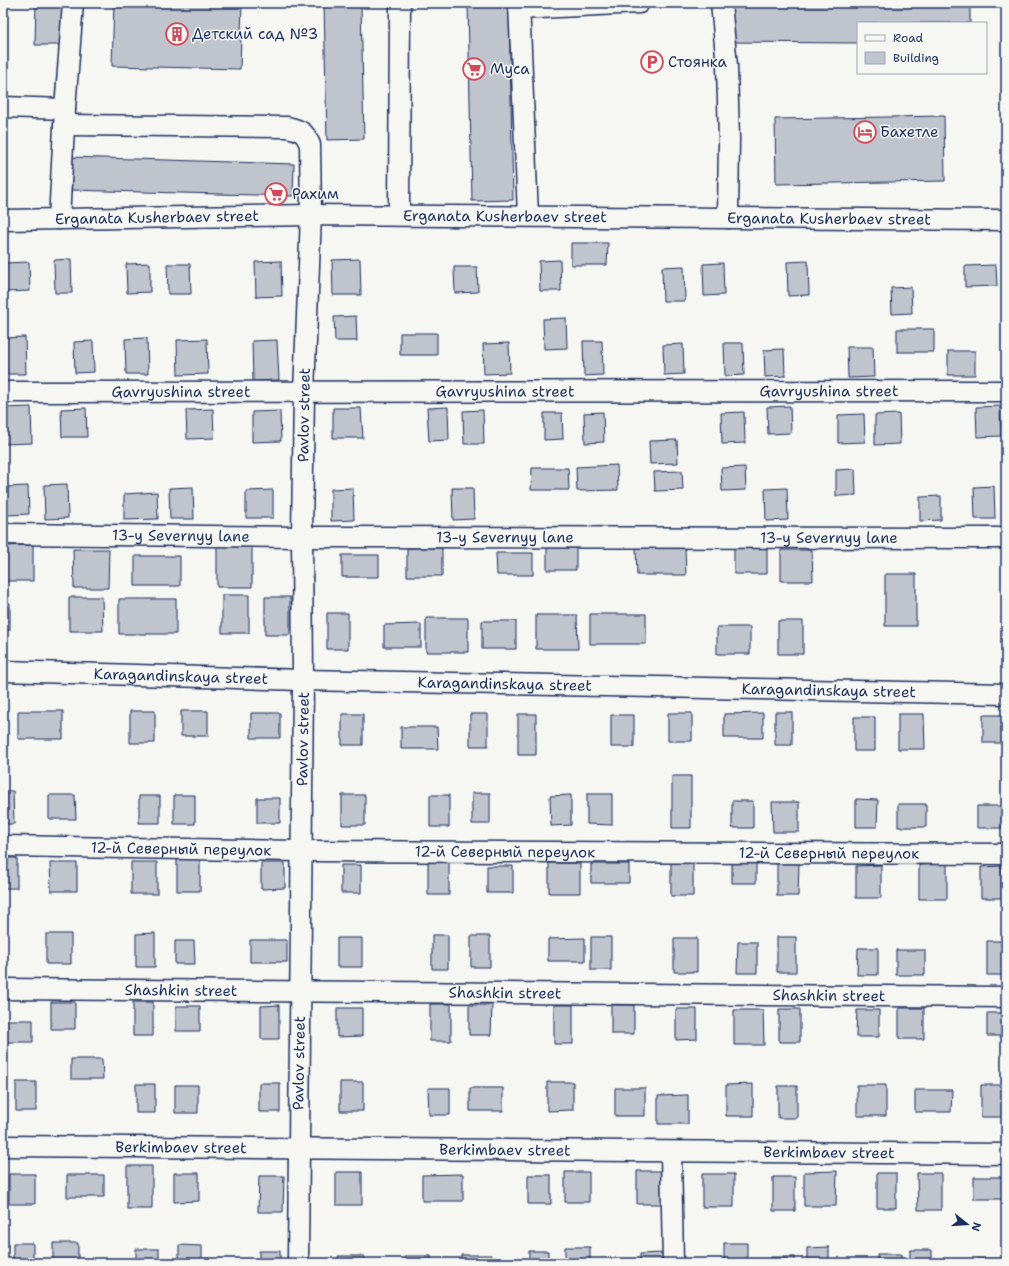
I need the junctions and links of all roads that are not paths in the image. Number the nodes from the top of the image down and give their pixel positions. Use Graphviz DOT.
graph roads {
  1 [pos="73,3"];
  2 [pos="400,3"];
  3 [pos="639,3"];
  4 [pos="721,3"];
  5 [pos="519,6"];
  6 [pos="3,107"];
  7 [pos="64,117"];
  8 [pos="311,215"];
  9 [pos="399,215"];
  10 [pos="528,216"];
  11 [pos="728,218"];
  12 [pos="59,219"];
  13 [pos="3,220"];
  14 [pos="1006,220"];
  15 [pos="1006,391"];
  16 [pos="3,392"];
  17 [pos="304,392"];
  18 [pos="3,534"];
  19 [pos="302,537"];
  20 [pos="1006,538"];
  21 [pos="3,671"];
  22 [pos="303,680"];
  23 [pos="1006,694"];
  24 [pos="3,846"];
  25 [pos="301,850"];
  26 [pos="1006,854"];
  27 [pos="3,989"];
  28 [pos="300,992"];
  29 [pos="1006,997"];
  30 [pos="3,1146"];
  31 [pos="298,1148"];
  32 [pos="671,1152"];
  33 [pos="1006,1154"];
  34 [pos="298,1263"];
  35 [pos="673,1263"];
  1 -- 7 [label="street"];
  2 -- 9 [label="street"];
  3 -- 5 [label="street"];
  4 -- 11 [label="street"];
  5 -- 10 [label="street"];
  6 -- 7 [label="street"];
  7 -- 8 [label="street, Pavlov street"];
  7 -- 12 [label="street"];
  8 -- 9 [label="street, Erganata Kusherbaev street"];
  8 -- 12 [label="street, Erganata Kusherbaev street"];
  8 -- 17 [label="street, Pavlov street"];
  9 -- 10 [label="street, Erganata Kusherbaev street"];
  10 -- 11 [label="street, Erganata Kusherbaev street"];
  11 -- 14 [label="street, Erganata Kusherbaev street"];
  12 -- 13 [label="street, Erganata Kusherbaev street"];
  15 -- 17 [label="street, Gavryushina street"];
  16 -- 17 [label="street, Gavryushina street"];
  17 -- 19 [label="street, Pavlov street"];
  18 -- 19 [label="street, 13-y Severnyy lane"];
  19 -- 20 [label="street, 13-y Severnyy lane"];
  19 -- 22 [label="street, Pavlov street"];
  21 -- 22 [label="street, Karagandinskaya street"];
  22 -- 23 [label="street, Karagandinskaya street"];
  22 -- 25 [label="street, Pavlov street"];
  24 -- 25 [label="street, 12-й Северный переулок"];
  25 -- 26 [label="street, 12-й Северный переулок"];
  25 -- 28 [label="street, Pavlov street"];
  27 -- 28 [label="street, Shashkin street"];
  28 -- 29 [label="street, Shashkin street"];
  28 -- 31 [label="street, Pavlov street"];
  30 -- 31 [label="street, Berkimbaev street"];
  31 -- 32 [label="street, Berkimbaev street"];
  31 -- 34 [label="street, Pavlov street"];
  32 -- 33 [label="street, Berkimbaev street"];
  32 -- 35 [label="street"];
}
